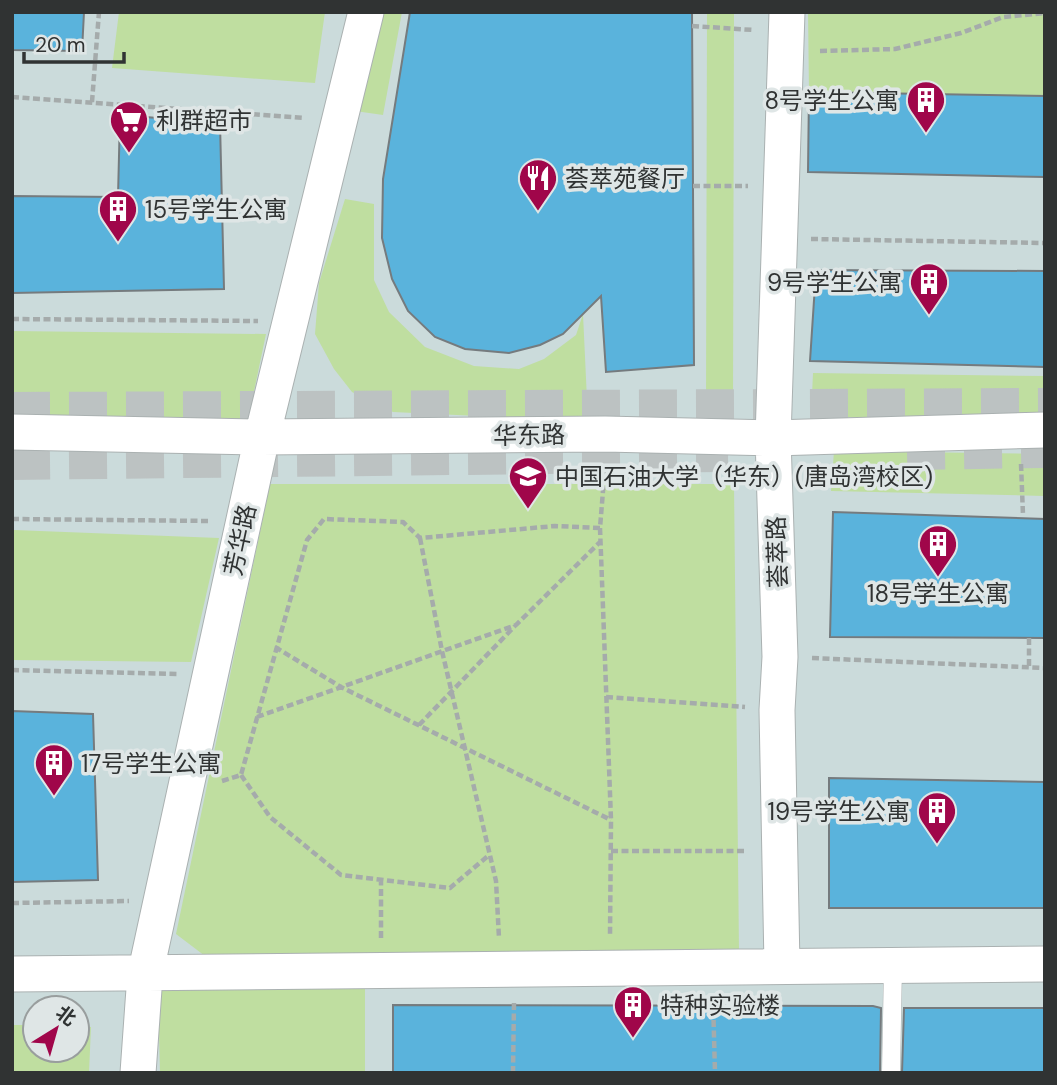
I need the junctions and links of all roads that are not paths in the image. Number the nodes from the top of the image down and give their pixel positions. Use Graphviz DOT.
graph roads {
  1 [pos="366,12"];
  2 [pos="786,30"];
  3 [pos="1032,430"];
  4 [pos="12,432"];
  5 [pos="262,437"];
  6 [pos="773,438"];
  7 [pos="1045,964"];
  8 [pos="782,965"];
  9 [pos="893,965"];
  10 [pos="12,974"];
  11 [pos="145,975"];
  12 [pos="138,1073"];
  13 [pos="891,1073"];
  1 -- 5 [label="street, 芳华路"];
  2 -- 6 [label="street, 荟萃路"];
  3 -- 6 [label="street, 华东路"];
  4 -- 5 [label="street, 华东路"];
  5 -- 6 [label="street, 华东路"];
  5 -- 11 [label="street, 芳华路"];
  6 -- 8 [label="street, 荟萃路"];
  7 -- 9 [label="street"];
  8 -- 9 [label="street"];
  8 -- 11 [label="street"];
  9 -- 13 [label="lane"];
  10 -- 11 [label="street"];
  11 -- 12 [label="street, 芳华路"];
}
